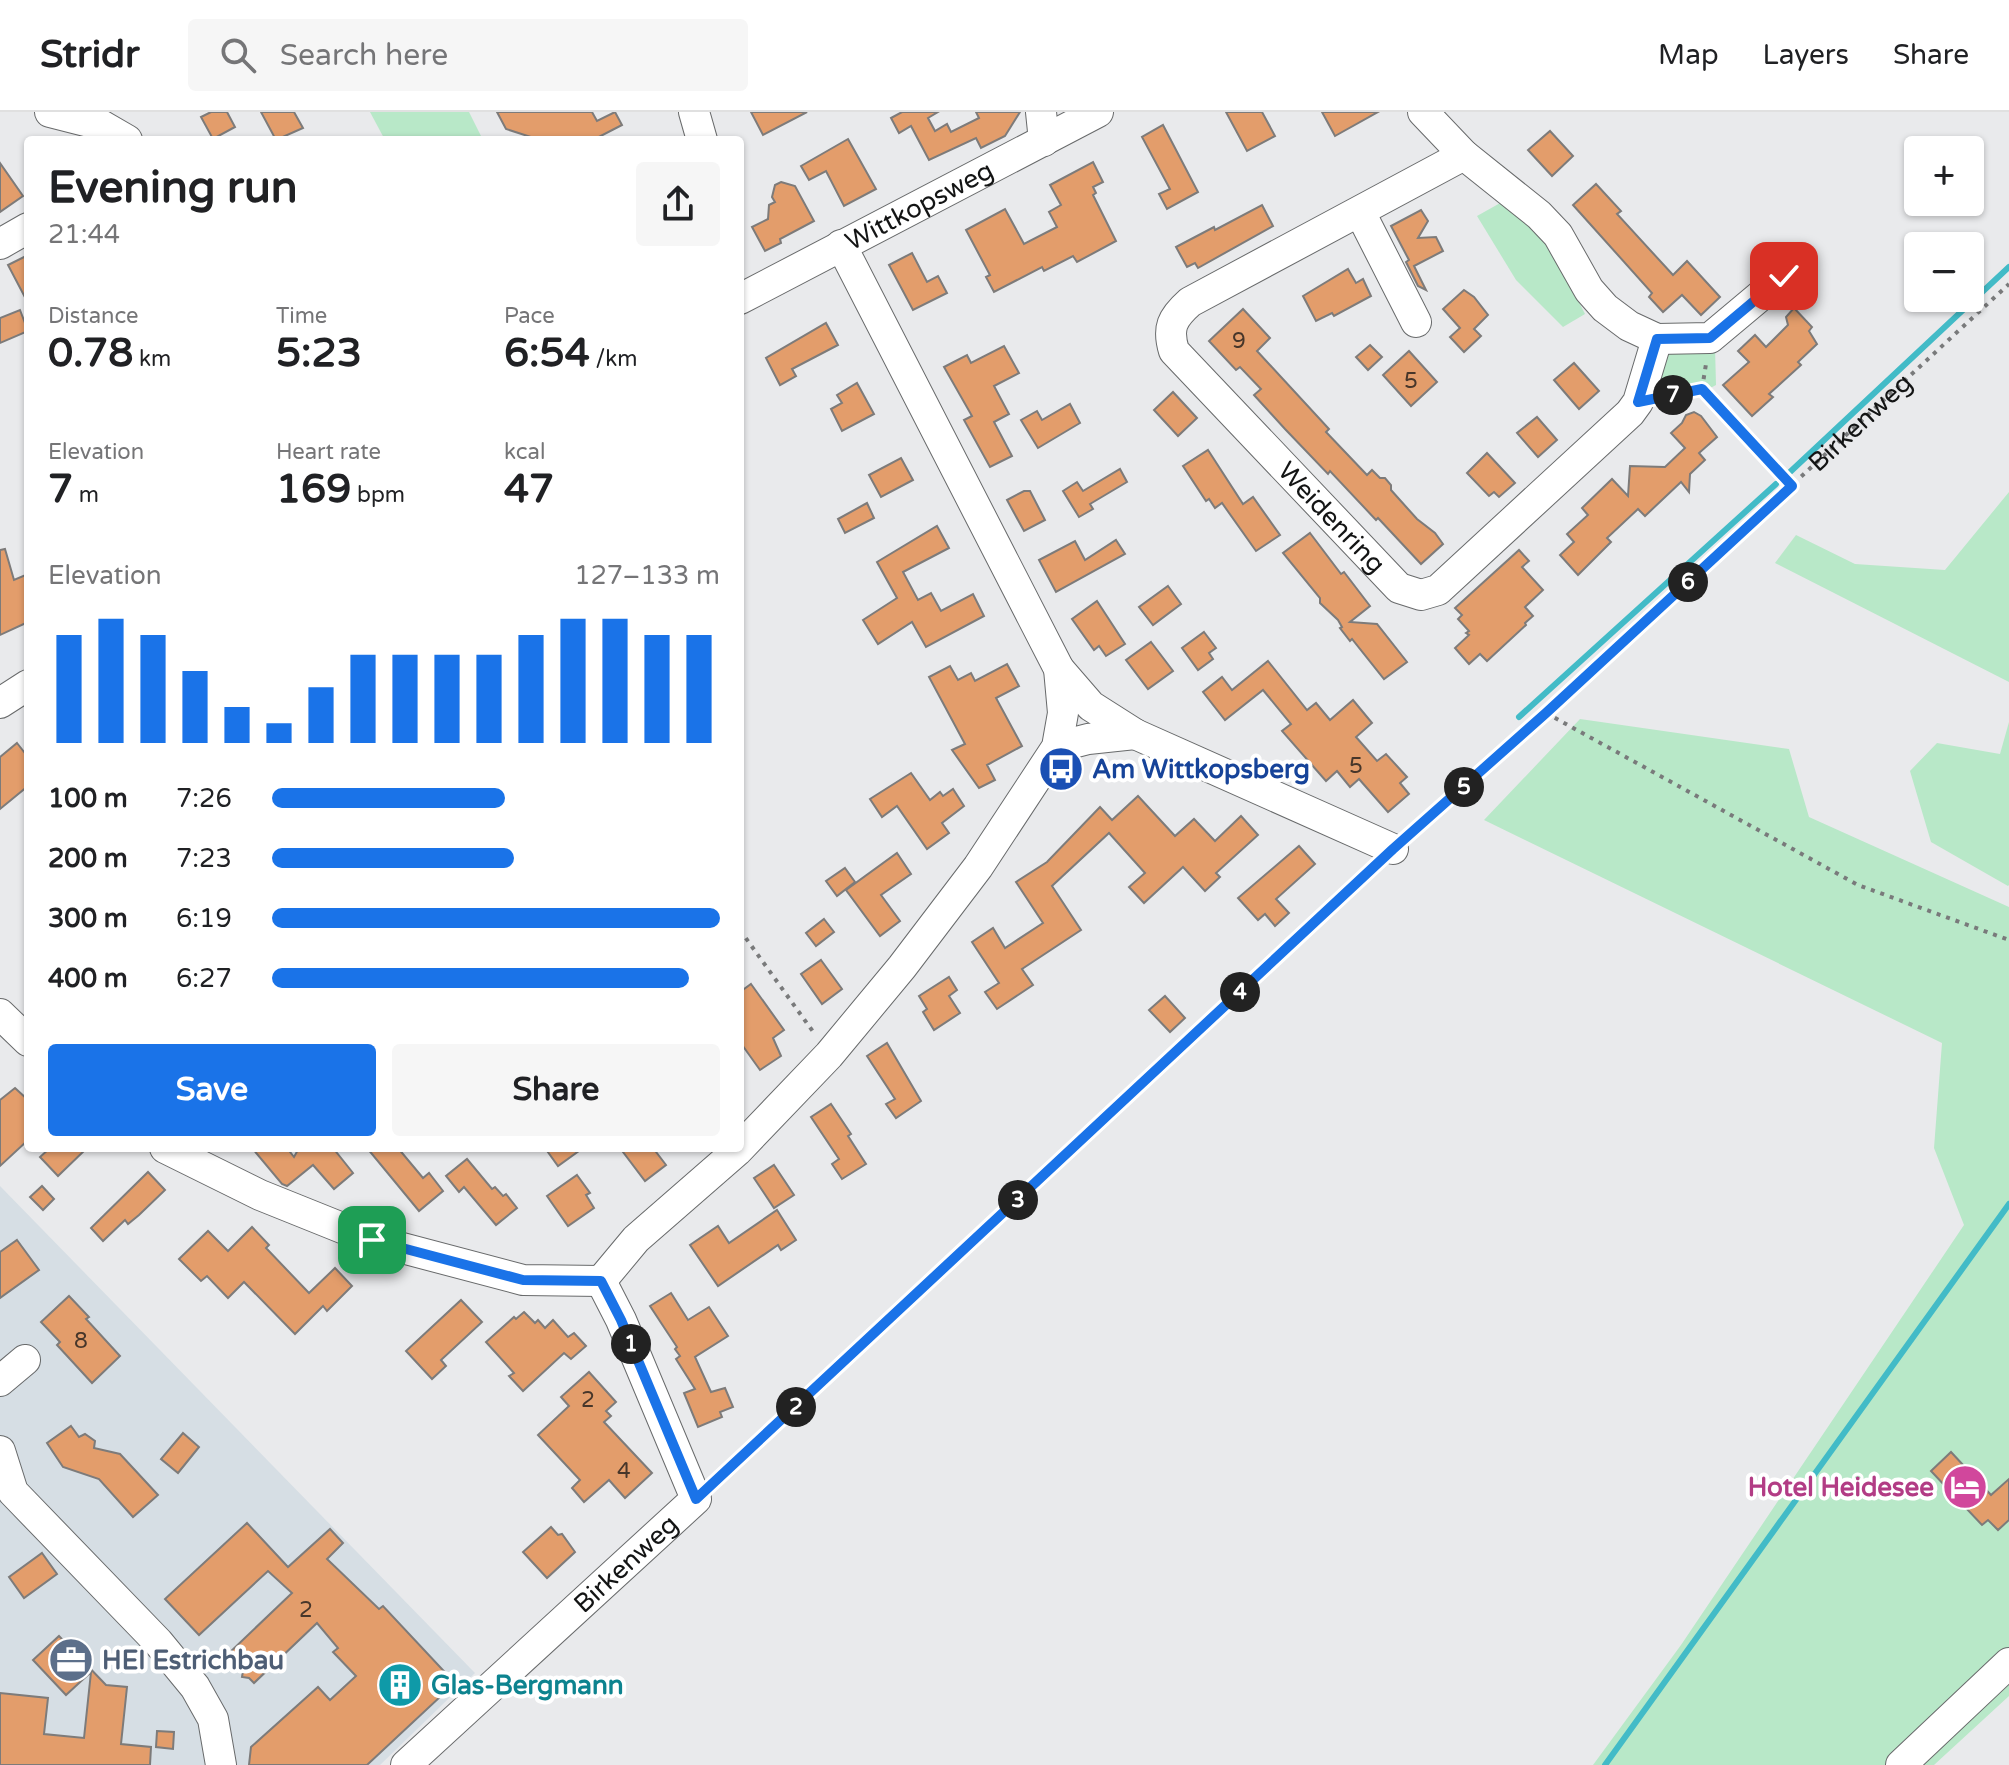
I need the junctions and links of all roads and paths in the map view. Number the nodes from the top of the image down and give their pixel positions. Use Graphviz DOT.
graph roads {
  1 [pos="50,112"];
  2 [pos="694,112"];
  3 [pos="1098,112"];
  4 [pos="1423,112"];
  5 [pos="1043,126"];
  6 [pos="120,136"];
  7 [pos="701,136"];
  8 [pos="1464,155"];
  9 [pos="1360,212"];
  10 [pos="24,230"];
  11 [pos="0,244"];
  12 [pos="841,245"];
  13 [pos="1784,276"];
  14 [pos="2009,284"];
  15 [pos="744,292"];
  16 [pos="1416,322"];
  17 [pos="1657,339"];
  18 [pos="1638,402"];
  19 [pos="1792,486"];
  20 [pos="1059,669"];
  21 [pos="24,688"];
  22 [pos="0,703"];
  23 [pos="1546,713"];
  24 [pos="1135,734"];
  25 [pos="1057,747"];
  26 [pos="1393,849"];
  27 [pos="744,936"];
  28 [pos="2009,940"];
  29 [pos="0,1014"];
  30 [pos="24,1037"];
  31 [pos="829,1055"];
  32 [pos="744,1144"];
  33 [pos="173,1152"];
  34 [pos="736,1152"];
  35 [pos="601,1281"];
  36 [pos="25,1360"];
  37 [pos="0,1381"];
  38 [pos="0,1451"];
  39 [pos="696,1499"];
  40 [pos="2009,1663"];
  41 [pos="221,1765"];
  42 [pos="406,1765"];
  43 [pos="1901,1765"];
  1 -- 6 [label="street"];
  2 -- 7 [label="street"];
  3 -- 5 [label="street, Wittkopsweg"];
  4 -- 8 [label="street"];
  5 -- 12 [label="street, Wittkopsweg"];
  8 -- 9 [label="street, Weidenring"];
  8 -- 17 [label="street"];
  9 -- 16 [label="street"];
  9 -- 18 [label="street, Weidenring"];
  10 -- 11 [label="street"];
  12 -- 15 [label="street, Wittkopsweg"];
  12 -- 20 [label="street"];
  13 -- 17 [label="street"];
  14 -- 19 [label="path, Birkenweg"];
  17 -- 18 [label="street, Weidenring"];
  18 -- 19 [label="path"];
  19 -- 23 [label="path, Birkenweg"];
  20 -- 24 [label="street"];
  20 -- 25 [label="street"];
  21 -- 22 [label="street"];
  23 -- 26 [label="path, Birkenweg"];
  23 -- 28 [label="path"];
  24 -- 25 [label="street"];
  24 -- 26 [label="street"];
  25 -- 31 [label="street"];
  26 -- 39 [label="path, Birkenweg"];
  27 -- 31 [label="path"];
  29 -- 30 [label="street"];
  31 -- 32 [label="street"];
  33 -- 35 [label="street"];
  34 -- 35 [label="street"];
  35 -- 39 [label="street"];
  36 -- 37 [label="street"];
  38 -- 41 [label="street"];
  39 -- 42 [label="street, Birkenweg"];
  40 -- 43 [label="street"];
}
